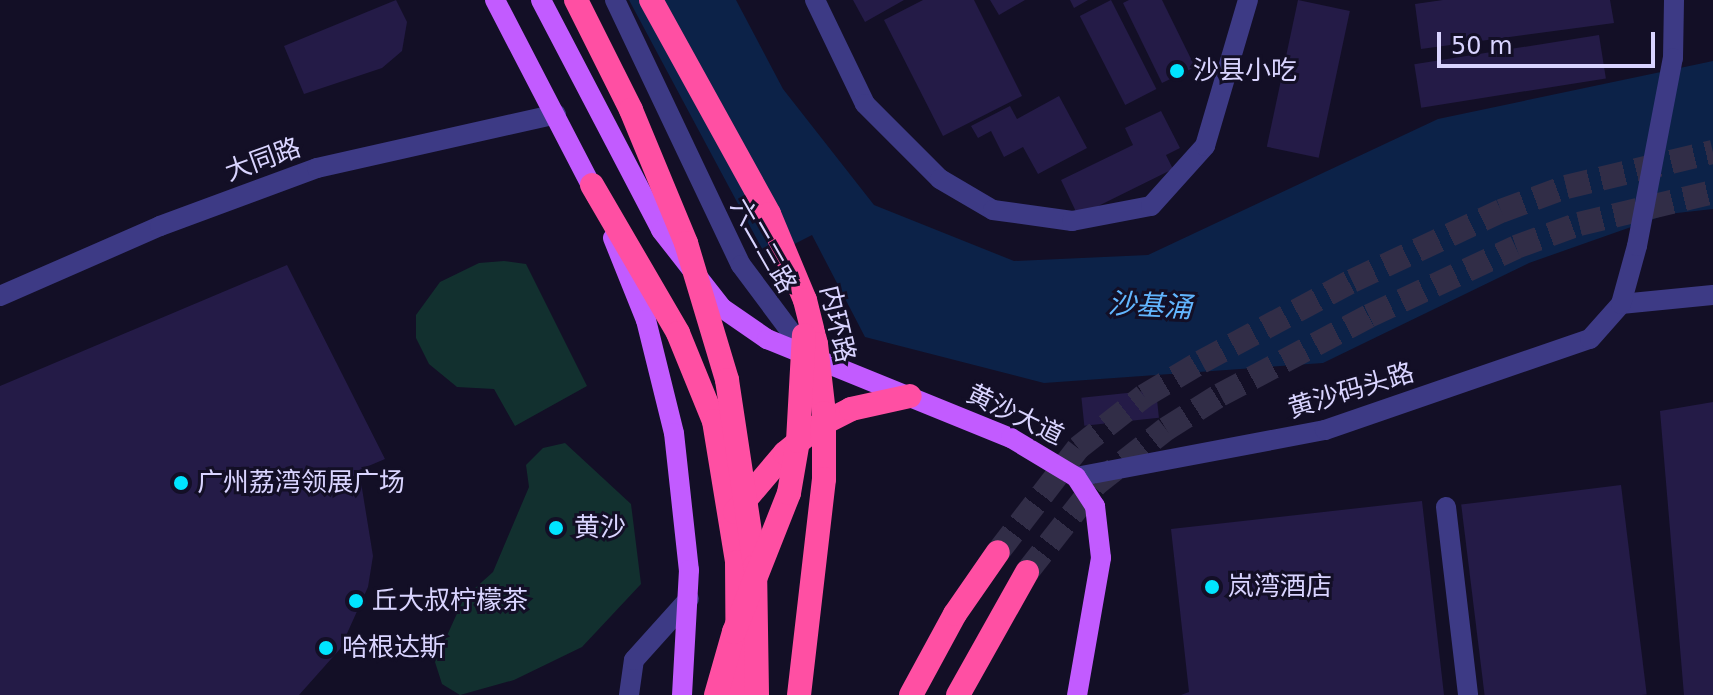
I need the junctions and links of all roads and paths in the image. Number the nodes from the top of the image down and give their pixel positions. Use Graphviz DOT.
graph roads {
  1 [pos="495,0"];
  2 [pos="541,0"];
  3 [pos="576,0"];
  4 [pos="615,0"];
  5 [pos="651,0"];
  6 [pos="815,0"];
  7 [pos="1248,0"];
  8 [pos="1674,0"];
  9 [pos="556,114"];
  10 [pos="592,185"];
  11 [pos="1713,295"];
  12 [pos="0,296"];
  13 [pos="805,300"];
  14 [pos="1621,304"];
  15 [pos="808,355"];
  16 [pos="910,396"];
  17 [pos="1076,477"];
  18 [pos="1446,507"];
  19 [pos="731,518"];
  20 [pos="998,552"];
  21 [pos="1027,572"];
  22 [pos="689,599"];
  23 [pos="629,695"];
  24 [pos="682,695"];
  25 [pos="716,695"];
  26 [pos="738,695"];
  27 [pos="757,695"];
  28 [pos="799,695"];
  29 [pos="911,695"];
  30 [pos="958,695"];
  31 [pos="1077,695"];
  32 [pos="1468,695"];
  1 -- 9 [label="main road"];
  2 -- 15 [label="main road"];
  3 -- 27 [label="highway, bridge"];
  4 -- 15 [label="street, 六二三路"];
  5 -- 13 [label="highway, 内环路, bridge"];
  6 -- 7 [label="street"];
  8 -- 14 [label="street, bridge"];
  9 -- 10 [label="main road"];
  9 -- 12 [label="street, 大同路"];
  10 -- 19 [label="highway"];
  10 -- 22 [label="main road"];
  11 -- 14 [label="street"];
  13 -- 25 [label="highway, bridge"];
  13 -- 28 [label="highway, 内环路, bridge"];
  14 -- 17 [label="street, 黄沙码头路"];
  15 -- 16 [label="main road, 黄沙大道"];
  16 -- 17 [label="main road, 黄沙大道"];
  16 -- 19 [label="highway"];
  17 -- 31 [label="main road, 黄沙大道"];
  18 -- 32 [label="street"];
  19 -- 26 [label="highway"];
  20 -- 29 [label="highway"];
  21 -- 30 [label="highway"];
  22 -- 23 [label="street"];
  22 -- 24 [label="main road"];
}
